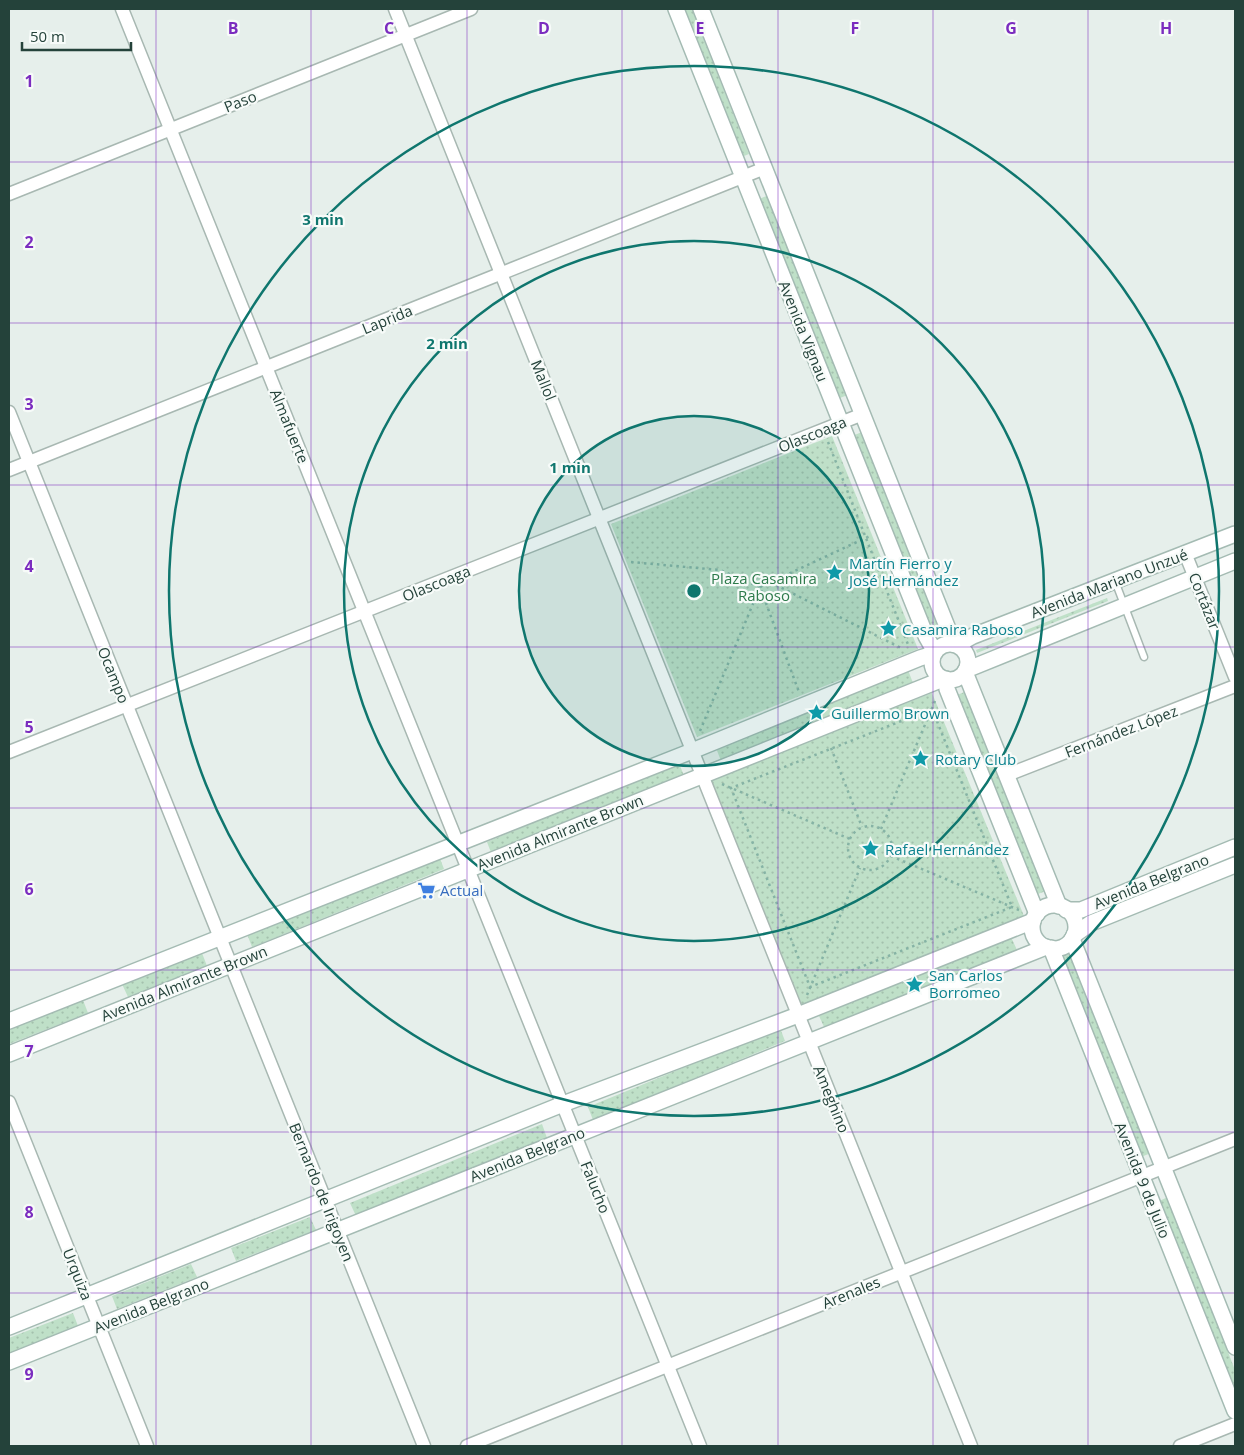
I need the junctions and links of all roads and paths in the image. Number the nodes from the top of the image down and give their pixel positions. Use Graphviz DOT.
graph roads {
  1 [pos="122,9"];
  2 [pos="396,9"];
  3 [pos="471,9"];
  4 [pos="676,9"];
  5 [pos="701,9"];
  6 [pos="406,35"];
  7 [pos="170,129"];
  8 [pos="765,168"];
  9 [pos="743,177"];
  10 [pos="9,194"];
  11 [pos="501,273"];
  12 [pos="266,367"];
  13 [pos="9,412"];
  14 [pos="863,414"];
  15 [pos="841,423"];
  16 [pos="823,429"];
  17 [pos="29,462"];
  18 [pos="9,470"];
  19 [pos="599,518"];
  20 [pos="884,530"];
  21 [pos="1235,534"];
  22 [pos="866,538"];
  23 [pos="1186,554"];
  24 [pos="616,560"];
  25 [pos="1235,562"];
  26 [pos="1195,578"];
  27 [pos="1115,581"];
  28 [pos="770,582"];
  29 [pos="760,587"];
  30 [pos="1125,606"];
  31 [pos="364,611"];
  32 [pos="955,644"];
  33 [pos="934,653"];
  34 [pos="1144,658"];
  35 [pos="966,671"];
  36 [pos="1235,677"];
  37 [pos="945,679"];
  38 [pos="1235,686"];
  39 [pos="804,705"];
  40 [pos="126,706"];
  41 [pos="932,708"];
  42 [pos="831,748"];
  43 [pos="692,751"];
  44 [pos="9,752"];
  45 [pos="702,775"];
  46 [pos="1007,775"];
  47 [pos="731,788"];
  48 [pos="862,827"];
  49 [pos="882,829"];
  50 [pos="850,839"];
  51 [pos="458,844"];
  52 [pos="1235,847"];
  53 [pos="891,856"];
  54 [pos="1235,865"];
  55 [pos="860,868"];
  56 [pos="468,869"];
  57 [pos="1177,871"];
  58 [pos="1183,886"];
  59 [pos="1012,907"];
  60 [pos="1063,908"];
  61 [pos="1035,917"];
  62 [pos="220,937"];
  63 [pos="1073,937"];
  64 [pos="1048,948"];
  65 [pos="231,965"];
  66 [pos="810,987"];
  67 [pos="798,1015"];
  68 [pos="9,1021"];
  69 [pos="809,1042"];
  70 [pos="9,1054"];
  71 [pos="9,1102"];
  72 [pos="563,1104"];
  73 [pos="575,1135"];
  74 [pos="1235,1139"];
  75 [pos="1164,1167"];
  76 [pos="1141,1176"];
  77 [pos="326,1200"];
  78 [pos="338,1230"];
  79 [pos="901,1272"];
  80 [pos="87,1296"];
  81 [pos="98,1326"];
  82 [pos="9,1327"];
  83 [pos="1235,1347"];
  84 [pos="9,1362"];
  85 [pos="668,1366"];
  86 [pos="1235,1411"];
  87 [pos="1235,1424"];
  88 [pos="147,1446"];
  89 [pos="424,1446"];
  90 [pos="467,1446"];
  91 [pos="700,1446"];
  92 [pos="971,1446"];
  93 [pos="1180,1446"];
  1 -- 7 [label="street, Almafuerte"];
  2 -- 6 [label="street, Mallol"];
  3 -- 6 [label="street, Paso"];
  4 -- 9 [label="street, Avenida Vignau"];
  5 -- 8 [label="street, Avenida Vignau"];
  6 -- 7 [label="street, Paso"];
  6 -- 11 [label="street, Mallol"];
  7 -- 10 [label="street, Paso"];
  7 -- 12 [label="street, Almafuerte"];
  8 -- 9 [label="street, Laprida"];
  8 -- 14 [label="street, Avenida Vignau"];
  9 -- 11 [label="street, Laprida"];
  9 -- 15 [label="street, Avenida Vignau"];
  11 -- 12 [label="street, Laprida"];
  11 -- 19 [label="street, Mallol"];
  12 -- 17 [label="street, Laprida"];
  12 -- 31 [label="street, Almafuerte"];
  13 -- 17 [label="street, Ocampo"];
  14 -- 15 [label="street, Olascoaga"];
  14 -- 32 [label="street, Avenida Vignau"];
  15 -- 16 [label="street, Olascoaga"];
  15 -- 20 [label="street, Avenida Vignau"];
  16 -- 19 [label="street, Olascoaga"];
  16 -- 22 [label="path"];
  17 -- 18 [label="street, Laprida"];
  17 -- 40 [label="street, Ocampo"];
  19 -- 24 [label="street, Mallol"];
  19 -- 31 [label="street, Olascoaga"];
  20 -- 22 [label="path"];
  20 -- 33 [label="street, Avenida Vignau"];
  21 -- 23 [label="street, Avenida Mariano Unzué"];
  22 -- 28 [label="path"];
  22 -- 28 [label="path"];
  23 -- 26 [label="street, Cortázar"];
  23 -- 27 [label="street, Avenida Mariano Unzué"];
  24 -- 29 [label="path"];
  24 -- 43 [label="street, Mallol"];
  25 -- 26 [label="street, Avenida Mariano Unzué"];
  26 -- 30 [label="street, Avenida Mariano Unzué"];
  26 -- 36 [label="street, Cortázar"];
  27 -- 30 [label="lane"];
  27 -- 32 [label="street, Avenida Mariano Unzué"];
  28 -- 29 [label="path"];
  29 -- 39 [label="path"];
  29 -- 43 [label="path"];
  30 -- 34 [label="lane"];
  30 -- 35 [label="street, Avenida Mariano Unzué"];
  31 -- 40 [label="street, Olascoaga"];
  31 -- 51 [label="street, Almafuerte"];
  32 -- 33 [label="street"];
  32 -- 35 [label="street"];
  33 -- 37 [label="street"];
  33 -- 39 [label="street, Avenida Almirante Brown"];
  35 -- 37 [label="street"];
  35 -- 46 [label="street"];
  37 -- 41 [label="path"];
  37 -- 45 [label="street, Avenida Almirante Brown"];
  37 -- 61 [label="street"];
  38 -- 46 [label="street, Fernández López"];
  39 -- 43 [label="street, Avenida Almirante Brown"];
  40 -- 44 [label="street, Olascoaga"];
  40 -- 62 [label="street, Ocampo"];
  41 -- 42 [label="path"];
  41 -- 49 [label="path"];
  41 -- 59 [label="path"];
  42 -- 47 [label="path"];
  42 -- 48 [label="path"];
  43 -- 45 [label="street, Ameghino"];
  43 -- 51 [label="street, Avenida Almirante Brown"];
  45 -- 47 [label="path"];
  45 -- 56 [label="street, Avenida Almirante Brown"];
  45 -- 67 [label="street, Ameghino"];
  46 -- 60 [label="street"];
  47 -- 50 [label="path"];
  47 -- 66 [label="path"];
  48 -- 49 [label="path"];
  48 -- 50 [label="path"];
  49 -- 53 [label="path"];
  50 -- 55 [label="path"];
  51 -- 56 [label="street, Falucho"];
  51 -- 62 [label="street, Avenida Almirante Brown"];
  52 -- 57 [label="street, Avenida Belgrano"];
  53 -- 55 [label="path"];
  53 -- 59 [label="path"];
  54 -- 58 [label="street, Avenida Belgrano"];
  55 -- 66 [label="path"];
  56 -- 65 [label="street, Avenida Almirante Brown"];
  56 -- 72 [label="street, Falucho"];
  57 -- 58 [label="street"];
  57 -- 60 [label="street, Avenida Belgrano"];
  58 -- 63 [label="street, Avenida Belgrano"];
  59 -- 61 [label="path"];
  59 -- 66 [label="path"];
  60 -- 61 [label="street"];
  60 -- 63 [label="street"];
  61 -- 64 [label="street"];
  61 -- 67 [label="street"];
  62 -- 65 [label="street, Bernardo de Irigoyen"];
  62 -- 68 [label="street, Avenida Almirante Brown"];
  63 -- 64 [label="street"];
  63 -- 75 [label="street, Avenida 9 de Julio"];
  64 -- 69 [label="street, Avenida Belgrano"];
  64 -- 76 [label="street, Avenida 9 de Julio"];
  65 -- 70 [label="street, Avenida Almirante Brown"];
  65 -- 77 [label="street, Bernardo de Irigoyen"];
  66 -- 67 [label="path"];
  67 -- 69 [label="street, Ameghino"];
  67 -- 72 [label="street"];
  69 -- 73 [label="street, Avenida Belgrano"];
  69 -- 79 [label="street, Ameghino"];
  71 -- 80 [label="street, Urquiza"];
  72 -- 73 [label="street, Falucho"];
  72 -- 77 [label="street"];
  73 -- 78 [label="street, Avenida Belgrano"];
  73 -- 85 [label="street, Falucho"];
  74 -- 75 [label="street, Arenales"];
  75 -- 76 [label="street, Arenales"];
  75 -- 83 [label="street, Avenida 9 de Julio"];
  76 -- 79 [label="street, Arenales"];
  76 -- 86 [label="street, Avenida 9 de Julio"];
  77 -- 78 [label="street, Bernardo de Irigoyen"];
  77 -- 80 [label="street"];
  78 -- 81 [label="street, Avenida Belgrano"];
  78 -- 89 [label="street, Bernardo de Irigoyen"];
  79 -- 85 [label="street, Arenales"];
  79 -- 92 [label="street, Ameghino"];
  80 -- 81 [label="street, Urquiza"];
  80 -- 82 [label="street"];
  81 -- 84 [label="street, Avenida Belgrano"];
  81 -- 88 [label="street, Urquiza"];
  85 -- 90 [label="street, Arenales"];
  85 -- 91 [label="street, Falucho"];
  87 -- 93 [label="street"];
}
